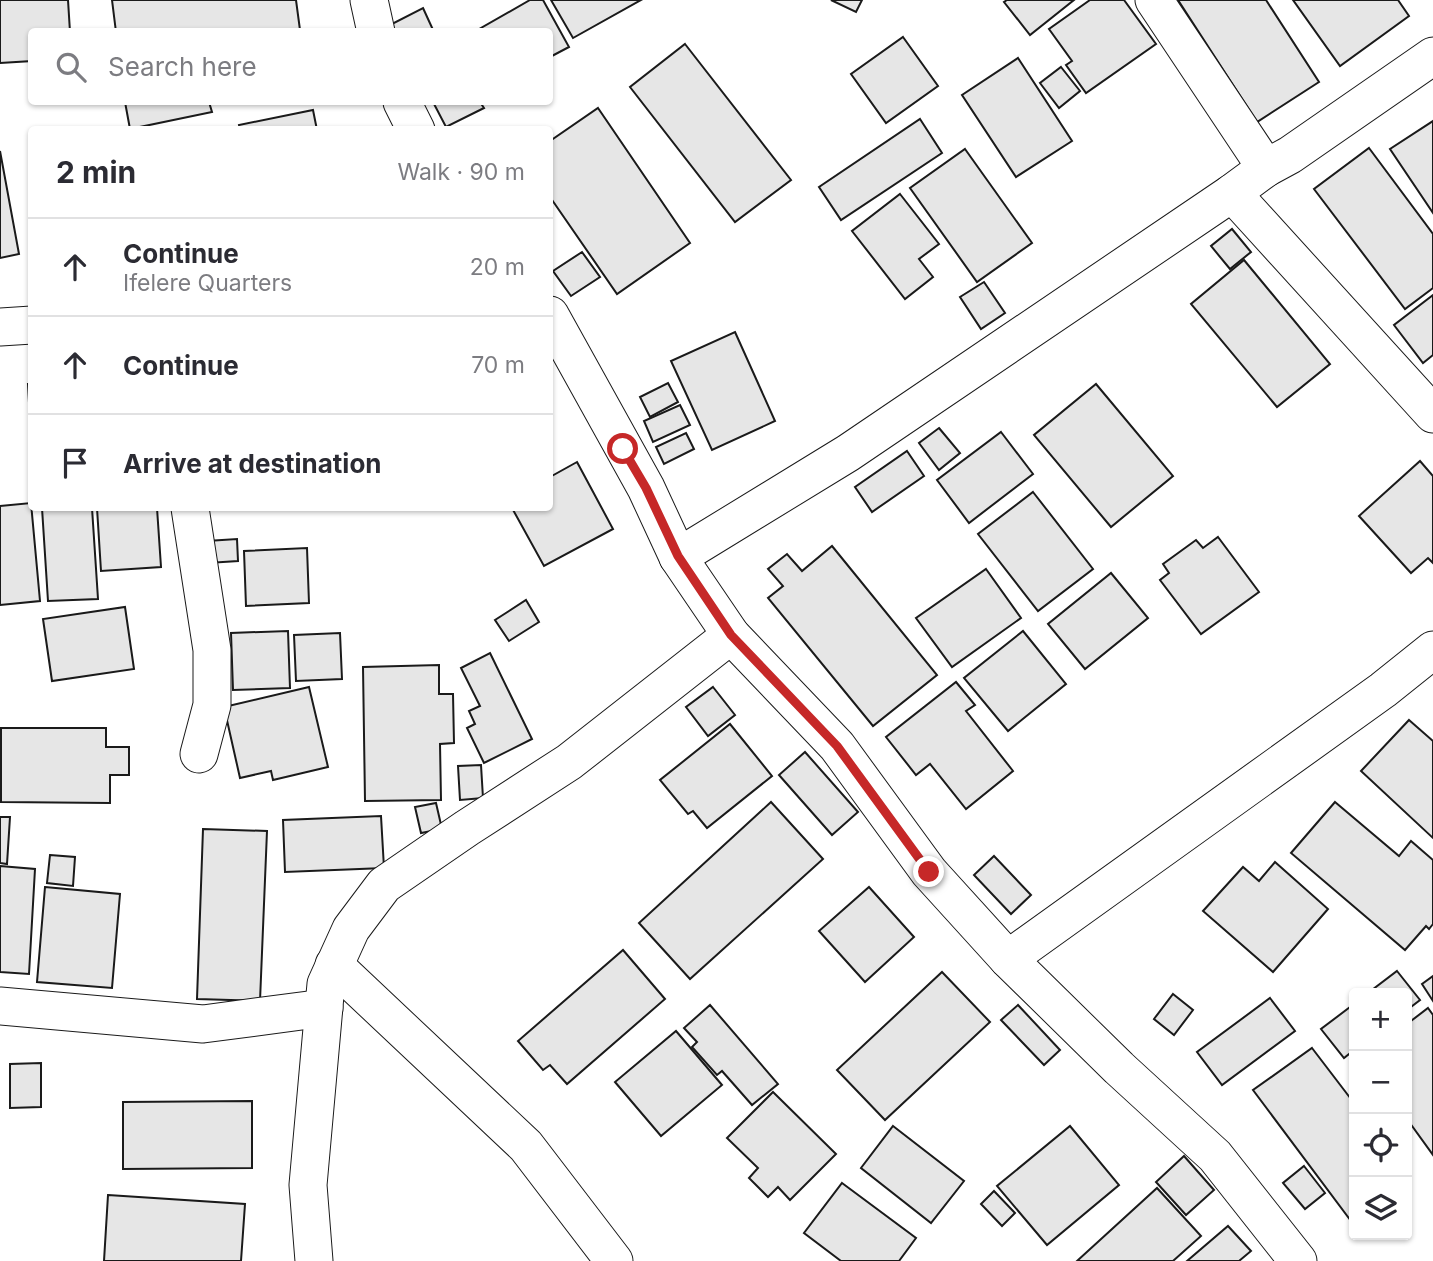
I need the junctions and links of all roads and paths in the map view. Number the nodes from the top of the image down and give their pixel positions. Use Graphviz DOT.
graph roads {
  1 [pos="369,0"];
  2 [pos="1154,0"];
  3 [pos="375,28"];
  4 [pos="1433,57"];
  5 [pos="404,105"];
  6 [pos="414,126"];
  7 [pos="1266,168"];
  8 [pos="1232,193"];
  9 [pos="553,319"];
  10 [pos="28,325"];
  11 [pos="0,327"];
  12 [pos="1433,414"];
  13 [pos="190,511"];
  14 [pos="678,556"];
  15 [pos="731,635"];
  16 [pos="1433,650"];
  17 [pos="200,754"];
  18 [pos="1008,959"];
  19 [pos="334,965"];
  20 [pos="0,1006"];
  21 [pos="324,1008"];
  22 [pos="1292,1259"];
  23 [pos="314,1261"];
  24 [pos="614,1261"];
  1 -- 3 [label="street"];
  2 -- 7 [label="street"];
  4 -- 7 [label="street"];
  5 -- 6 [label="street"];
  7 -- 8 [label="street"];
  8 -- 12 [label="street"];
  8 -- 14 [label="street"];
  9 -- 14 [label="street"];
  10 -- 11 [label="street"];
  13 -- 17 [label="street"];
  14 -- 15 [label="street"];
  15 -- 18 [label="street"];
  15 -- 19 [label="street"];
  16 -- 18 [label="street"];
  18 -- 22 [label="street"];
  19 -- 21 [label="street"];
  19 -- 24 [label="street"];
  20 -- 21 [label="street"];
  21 -- 23 [label="street"];
}
